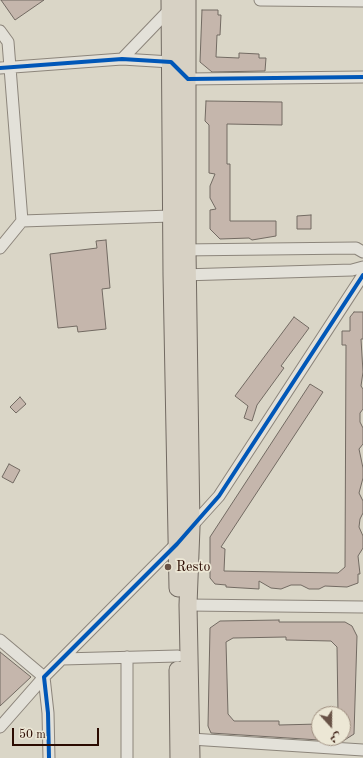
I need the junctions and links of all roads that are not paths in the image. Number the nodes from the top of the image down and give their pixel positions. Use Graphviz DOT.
graph roads {
  1 [pos="188,0"];
  2 [pos="260,0"];
  3 [pos="273,0"];
  4 [pos="363,1"];
  5 [pos="170,4"];
  6 [pos="0,31"];
  7 [pos="122,59"];
  8 [pos="171,62"];
  9 [pos="5,68"];
  10 [pos="363,77"];
  11 [pos="188,80"];
  12 [pos="171,216"];
  13 [pos="22,221"];
  14 [pos="0,248"];
  15 [pos="361,249"];
  16 [pos="180,250"];
  17 [pos="363,267"];
  18 [pos="352,270"];
  19 [pos="180,275"];
  20 [pos="362,278"];
  21 [pos="191,527"];
  22 [pos="177,544"];
  23 [pos="188,605"];
  24 [pos="363,607"];
  25 [pos="0,640"];
  26 [pos="178,656"];
  27 [pos="127,657"];
  28 [pos="62,659"];
  29 [pos="44,677"];
  30 [pos="0,727"];
  31 [pos="183,747"];
  32 [pos="363,750"];
  33 [pos="49,758"];
  34 [pos="127,758"];
  35 [pos="191,758"];
  1 -- 11 [label="main road"];
  2 -- 3 [label="street"];
  3 -- 4 [label="street"];
  5 -- 7 [label="street"];
  5 -- 8 [label="main road"];
  6 -- 9 [label="street"];
  7 -- 8 [label="street"];
  7 -- 9 [label="street"];
  8 -- 11 [label="street"];
  8 -- 12 [label="main road"];
  9 -- 13 [label="street"];
  10 -- 11 [label="street"];
  11 -- 16 [label="main road"];
  12 -- 13 [label="street"];
  12 -- 16 [label="main road"];
  13 -- 14 [label="street"];
  15 -- 16 [label="street"];
  16 -- 19 [label="main road"];
  17 -- 18 [label="street"];
  18 -- 19 [label="street"];
  18 -- 20 [label="street"];
  19 -- 21 [label="main road"];
  19 -- 22 [label="main road"];
  20 -- 21 [label="street"];
  21 -- 22 [label="street"];
  21 -- 23 [label="main road"];
  22 -- 26 [label="main road"];
  22 -- 28 [label="street"];
  23 -- 24 [label="street"];
  23 -- 31 [label="main road"];
  25 -- 29 [label="street"];
  26 -- 27 [label="street"];
  26 -- 31 [label="main road"];
  27 -- 28 [label="street"];
  27 -- 34 [label="street"];
  28 -- 29 [label="street"];
  29 -- 30 [label="street"];
  29 -- 33 [label="street"];
  31 -- 32 [label="street"];
  31 -- 35 [label="main road"];
}
